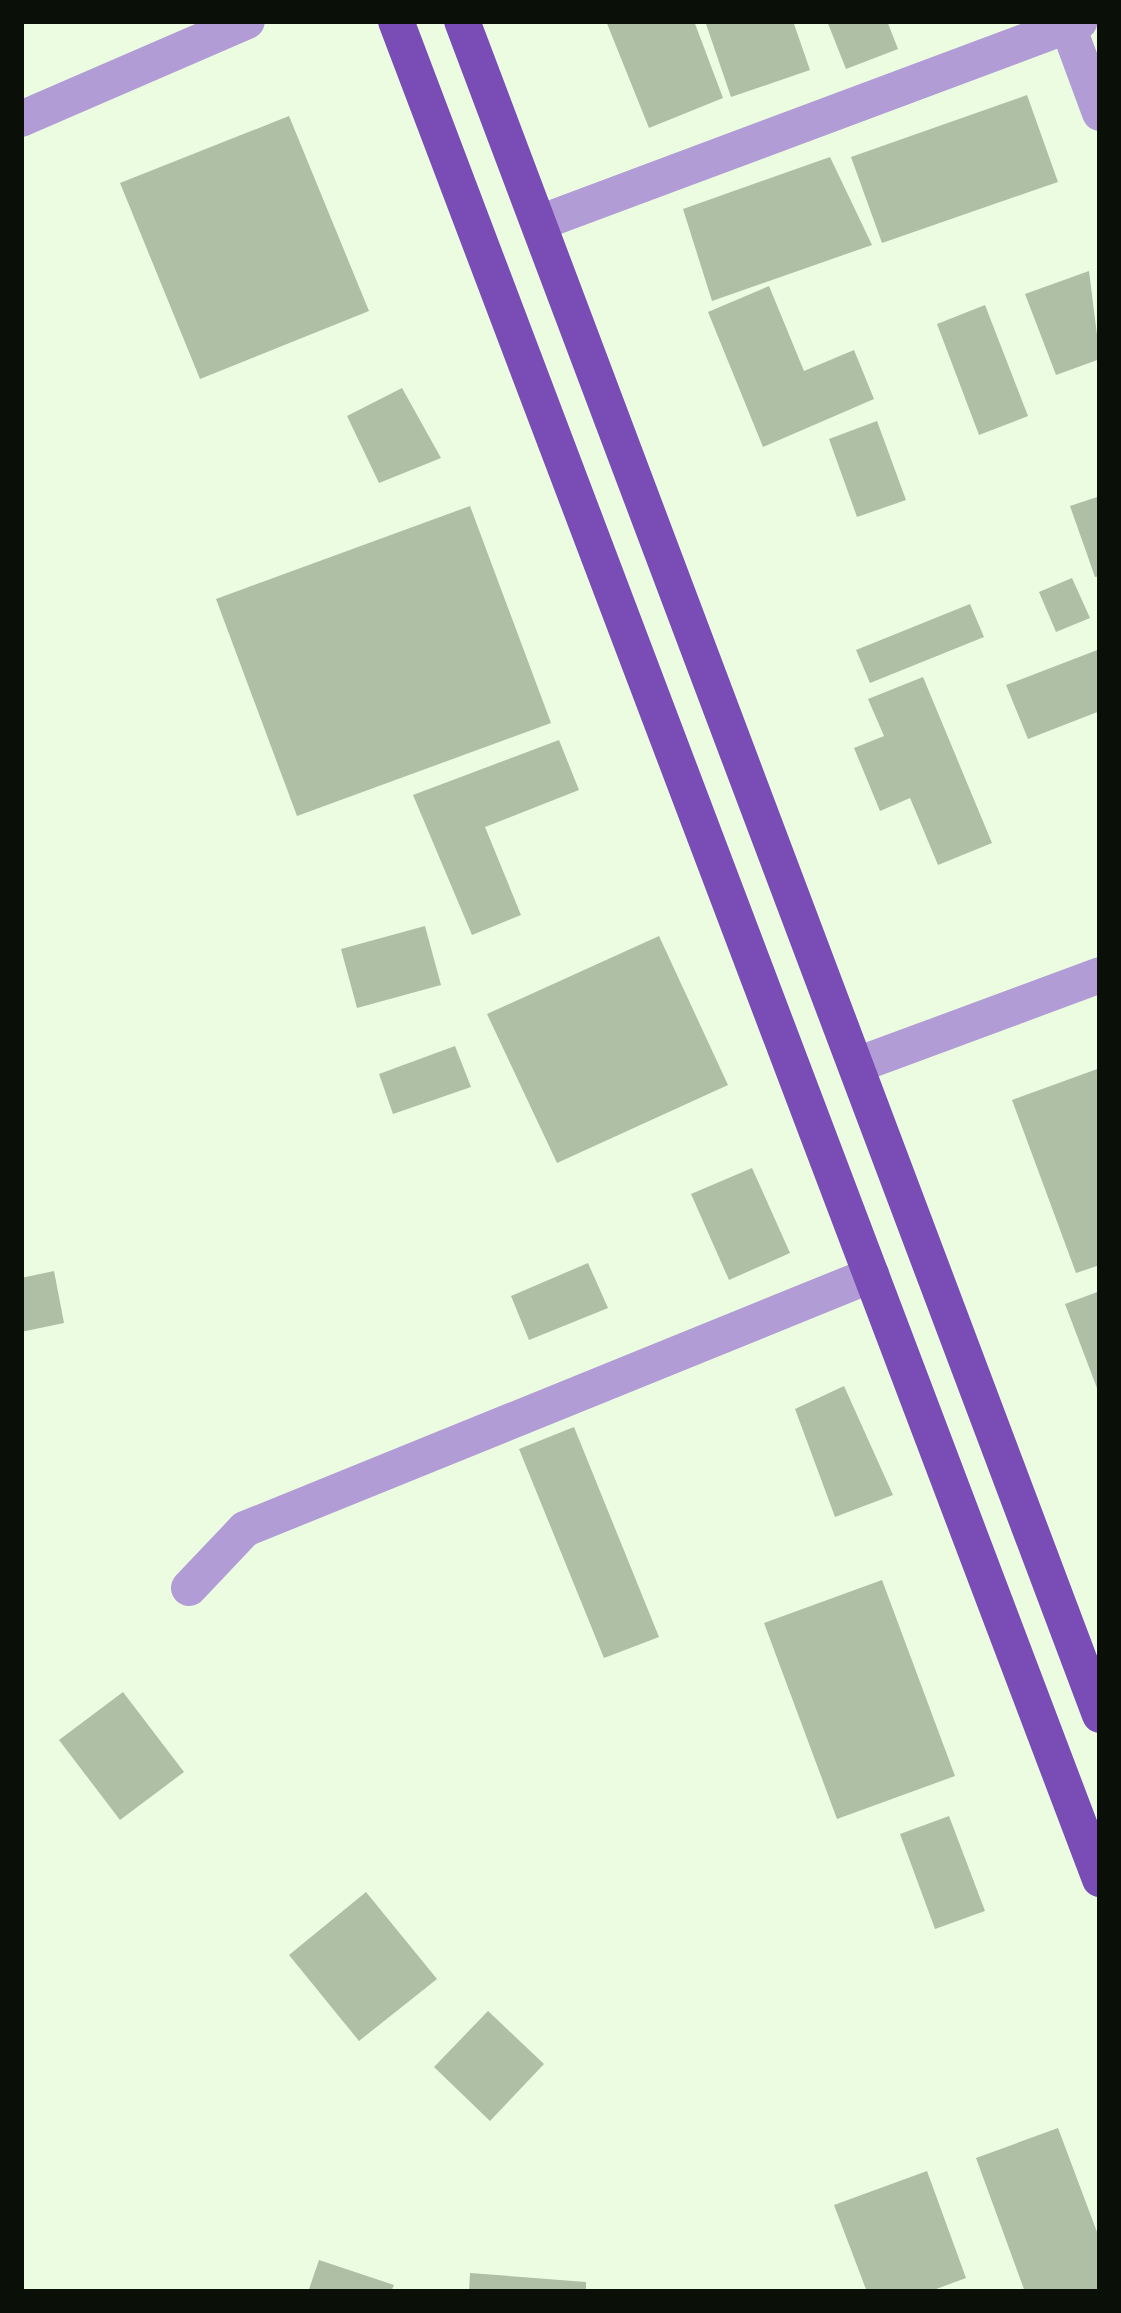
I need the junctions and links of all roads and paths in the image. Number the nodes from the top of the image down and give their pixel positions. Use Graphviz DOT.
graph roads {
  1 [pos="247,21"];
  2 [pos="396,21"];
  3 [pos="462,21"];
  4 [pos="1071,23"];
  5 [pos="1100,113"];
  6 [pos="21,119"];
  7 [pos="539,223"];
  8 [pos="650,517"];
  9 [pos="592,539"];
  10 [pos="1100,975"];
  11 [pos="857,1065"];
  12 [pos="871,1275"];
  13 [pos="996,1438"];
  14 [pos="942,1462"];
  15 [pos="189,1588"];
  16 [pos="1100,1715"];
  17 [pos="1100,1880"];
  1 -- 6 [label="street"];
  2 -- 9 [label="main road"];
  3 -- 7 [label="main road"];
  4 -- 5 [label="street"];
  4 -- 7 [label="street"];
  7 -- 8 [label="main road"];
  8 -- 9 [label="main road"];
  8 -- 11 [label="main road"];
  9 -- 12 [label="main road"];
  10 -- 11 [label="street"];
  11 -- 13 [label="main road"];
  12 -- 14 [label="main road"];
  12 -- 15 [label="street"];
  13 -- 14 [label="main road"];
  13 -- 16 [label="main road"];
  14 -- 17 [label="main road"];
}
